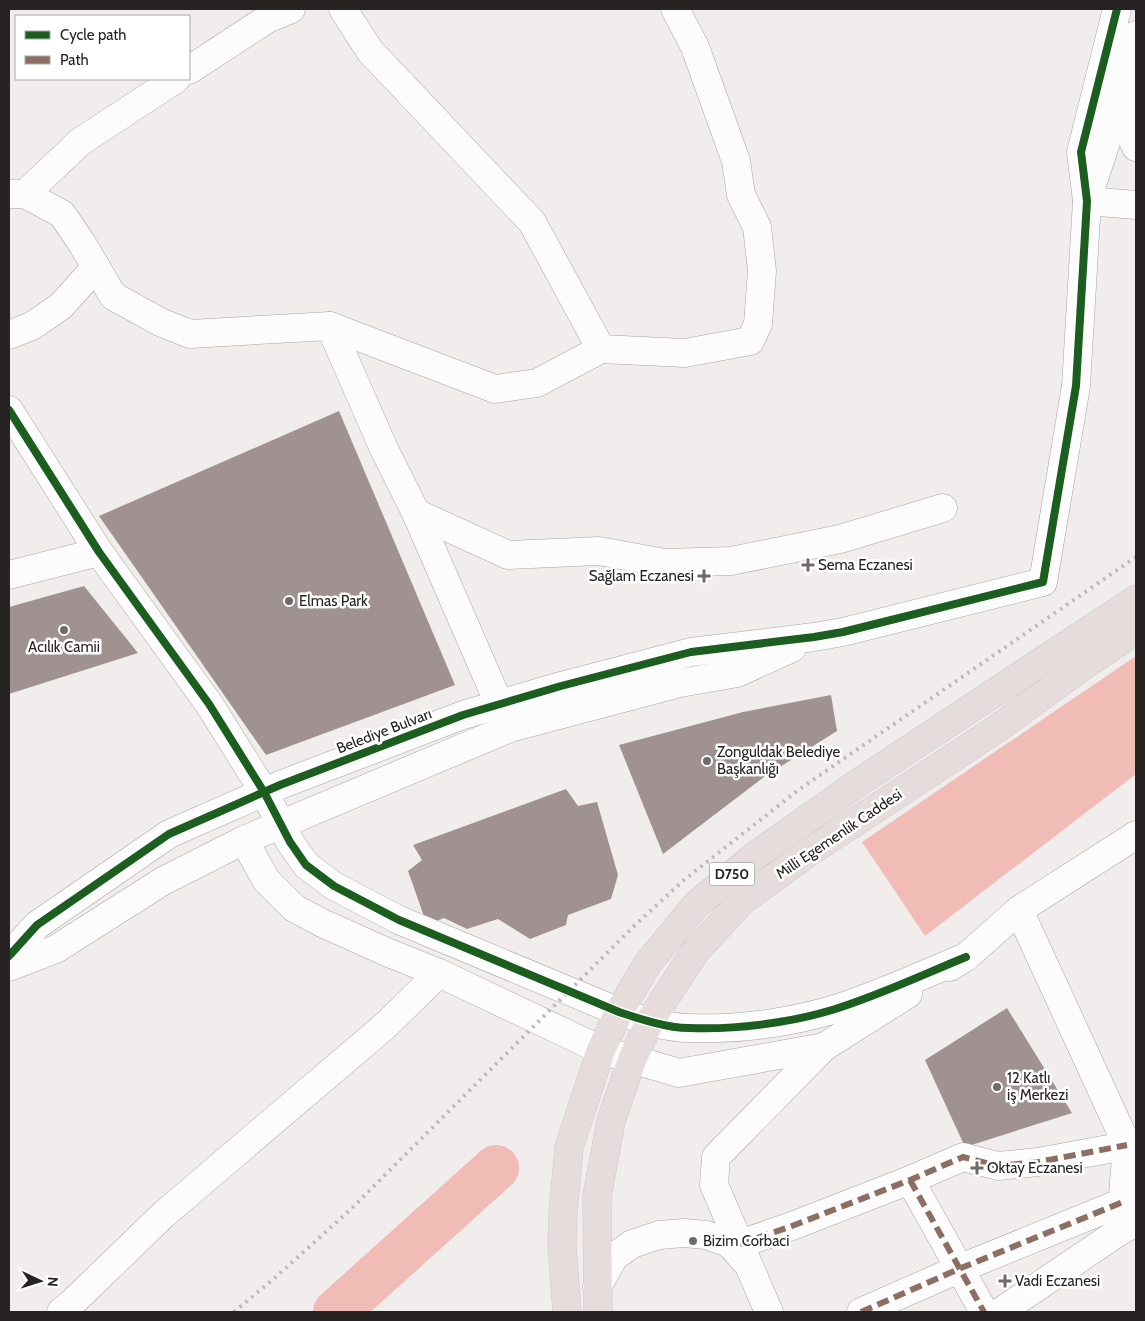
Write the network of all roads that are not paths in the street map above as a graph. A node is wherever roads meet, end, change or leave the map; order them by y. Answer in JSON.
{"nodes":[{"id":1,"x":291,"y":9,"type":"edge"},
{"id":2,"x":343,"y":9,"type":"edge"},
{"id":3,"x":675,"y":9,"type":"edge"},
{"id":4,"x":1117,"y":9,"type":"edge"},
{"id":5,"x":1136,"y":35,"type":"edge"},
{"id":6,"x":1129,"y":62,"type":"junction"},
{"id":7,"x":190,"y":69,"type":"edge"},
{"id":8,"x":174,"y":80,"type":"edge"},
{"id":9,"x":1136,"y":147,"type":"edge"},
{"id":10,"x":17,"y":194,"type":"edge"},
{"id":11,"x":1086,"y":201,"type":"junction"},
{"id":12,"x":1136,"y":205,"type":"edge"},
{"id":13,"x":96,"y":267,"type":"junction"},
{"id":14,"x":330,"y":326,"type":"junction"},
{"id":15,"x":9,"y":335,"type":"edge"},
{"id":16,"x":601,"y":349,"type":"junction"},
{"id":17,"x":9,"y":410,"type":"edge"},
{"id":18,"x":943,"y":508,"type":"dead end"},
{"id":19,"x":416,"y":513,"type":"junction"},
{"id":20,"x":99,"y":552,"type":"junction"},
{"id":21,"x":9,"y":575,"type":"edge"},
{"id":22,"x":1136,"y":599,"type":"edge"},
{"id":23,"x":1136,"y":631,"type":"edge"},
{"id":24,"x":814,"y":637,"type":"junction"},
{"id":25,"x":498,"y":704,"type":"junction"},
{"id":26,"x":510,"y":728,"type":"junction"},
{"id":27,"x":264,"y":792,"type":"junction"},
{"id":28,"x":282,"y":824,"type":"junction"},
{"id":29,"x":1136,"y":835,"type":"edge"},
{"id":30,"x":244,"y":840,"type":"junction"},
{"id":31,"x":1019,"y":910,"type":"junction"},
{"id":32,"x":9,"y":956,"type":"edge"},
{"id":33,"x":966,"y":957,"type":"junction"},
{"id":34,"x":9,"y":968,"type":"edge"},
{"id":35,"x":439,"y":973,"type":"junction"},
{"id":36,"x":619,"y":1012,"type":"junction"},
{"id":37,"x":650,"y":1021,"type":"junction"},
{"id":38,"x":824,"y":1047,"type":"junction"},
{"id":39,"x":600,"y":1050,"type":"junction"},
{"id":40,"x":632,"y":1060,"type":"junction"},
{"id":41,"x":1132,"y":1144,"type":"edge"},
{"id":42,"x":910,"y":1180,"type":"junction"},
{"id":43,"x":1126,"y":1218,"type":"edge"},
{"id":44,"x":745,"y":1256,"type":"junction"},
{"id":45,"x":961,"y":1268,"type":"junction"},
{"id":46,"x":598,"y":1300,"type":"edge"},
{"id":47,"x":61,"y":1312,"type":"edge"},
{"id":48,"x":567,"y":1312,"type":"edge"},
{"id":49,"x":769,"y":1312,"type":"edge"},
{"id":50,"x":861,"y":1312,"type":"edge"},
{"id":51,"x":984,"y":1312,"type":"edge"},
{"id":52,"x":1000,"y":1312,"type":"edge"}],
"edges":[{"from":1,"to":7,"type":"street"},
{"from":2,"to":16,"type":"street"},
{"from":3,"to":16,"type":"street"},
{"from":4,"to":11,"type":"street"},
{"from":5,"to":6,"type":"street"},
{"from":6,"to":9,"type":"street"},
{"from":6,"to":11,"type":"street"},
{"from":8,"to":10,"type":"street"},
{"from":10,"to":13,"type":"street"},
{"from":11,"to":12,"type":"street"},
{"from":11,"to":24,"type":"street"},
{"from":13,"to":14,"type":"street"},
{"from":13,"to":15,"type":"street"},
{"from":14,"to":16,"type":"street"},
{"from":14,"to":19,"type":"street"},
{"from":17,"to":20,"type":"street"},
{"from":18,"to":19,"type":"street"},
{"from":19,"to":25,"type":"street"},
{"from":20,"to":21,"type":"street"},
{"from":20,"to":27,"type":"street"},
{"from":22,"to":36,"type":"highway","number":"D750"},
{"from":23,"to":37,"type":"highway","name":"Milli Egemenlik Caddesi","number":"D750"},
{"from":24,"to":25,"type":"street","name":"Belediye Bulvarı"},
{"from":24,"to":26,"type":"street"},
{"from":25,"to":26,"type":"street"},
{"from":25,"to":27,"type":"street","name":"Belediye Bulvarı"},
{"from":26,"to":28,"type":"street"},
{"from":27,"to":28,"type":"street"},
{"from":27,"to":32,"type":"street","name":"Belediye Bulvarı"},
{"from":28,"to":30,"type":"street"},
{"from":28,"to":36,"type":"street"},
{"from":29,"to":31,"type":"street"},
{"from":30,"to":34,"type":"street"},
{"from":30,"to":35,"type":"street"},
{"from":31,"to":33,"type":"street"},
{"from":31,"to":41,"type":"street"},
{"from":33,"to":37,"type":"street"},
{"from":33,"to":38,"type":"street"},
{"from":35,"to":39,"type":"street"},
{"from":35,"to":47,"type":"street"},
{"from":36,"to":37,"type":"street"},
{"from":36,"to":39,"type":"highway","number":"D750"},
{"from":37,"to":40,"type":"highway","name":"Milli Egemenlik Caddesi","number":"D750"},
{"from":38,"to":40,"type":"street"},
{"from":38,"to":44,"type":"street"},
{"from":39,"to":40,"type":"street"},
{"from":39,"to":48,"type":"highway","number":"D750"},
{"from":40,"to":46,"type":"highway","name":"Milli Egemenlik Caddesi","number":"D750"},
{"from":41,"to":42,"type":"street"},
{"from":41,"to":43,"type":"street"},
{"from":42,"to":44,"type":"street"},
{"from":42,"to":45,"type":"street"},
{"from":43,"to":45,"type":"street"},
{"from":43,"to":52,"type":"street"},
{"from":44,"to":46,"type":"street"},
{"from":44,"to":49,"type":"street"},
{"from":45,"to":50,"type":"street"},
{"from":45,"to":51,"type":"street"}]}
